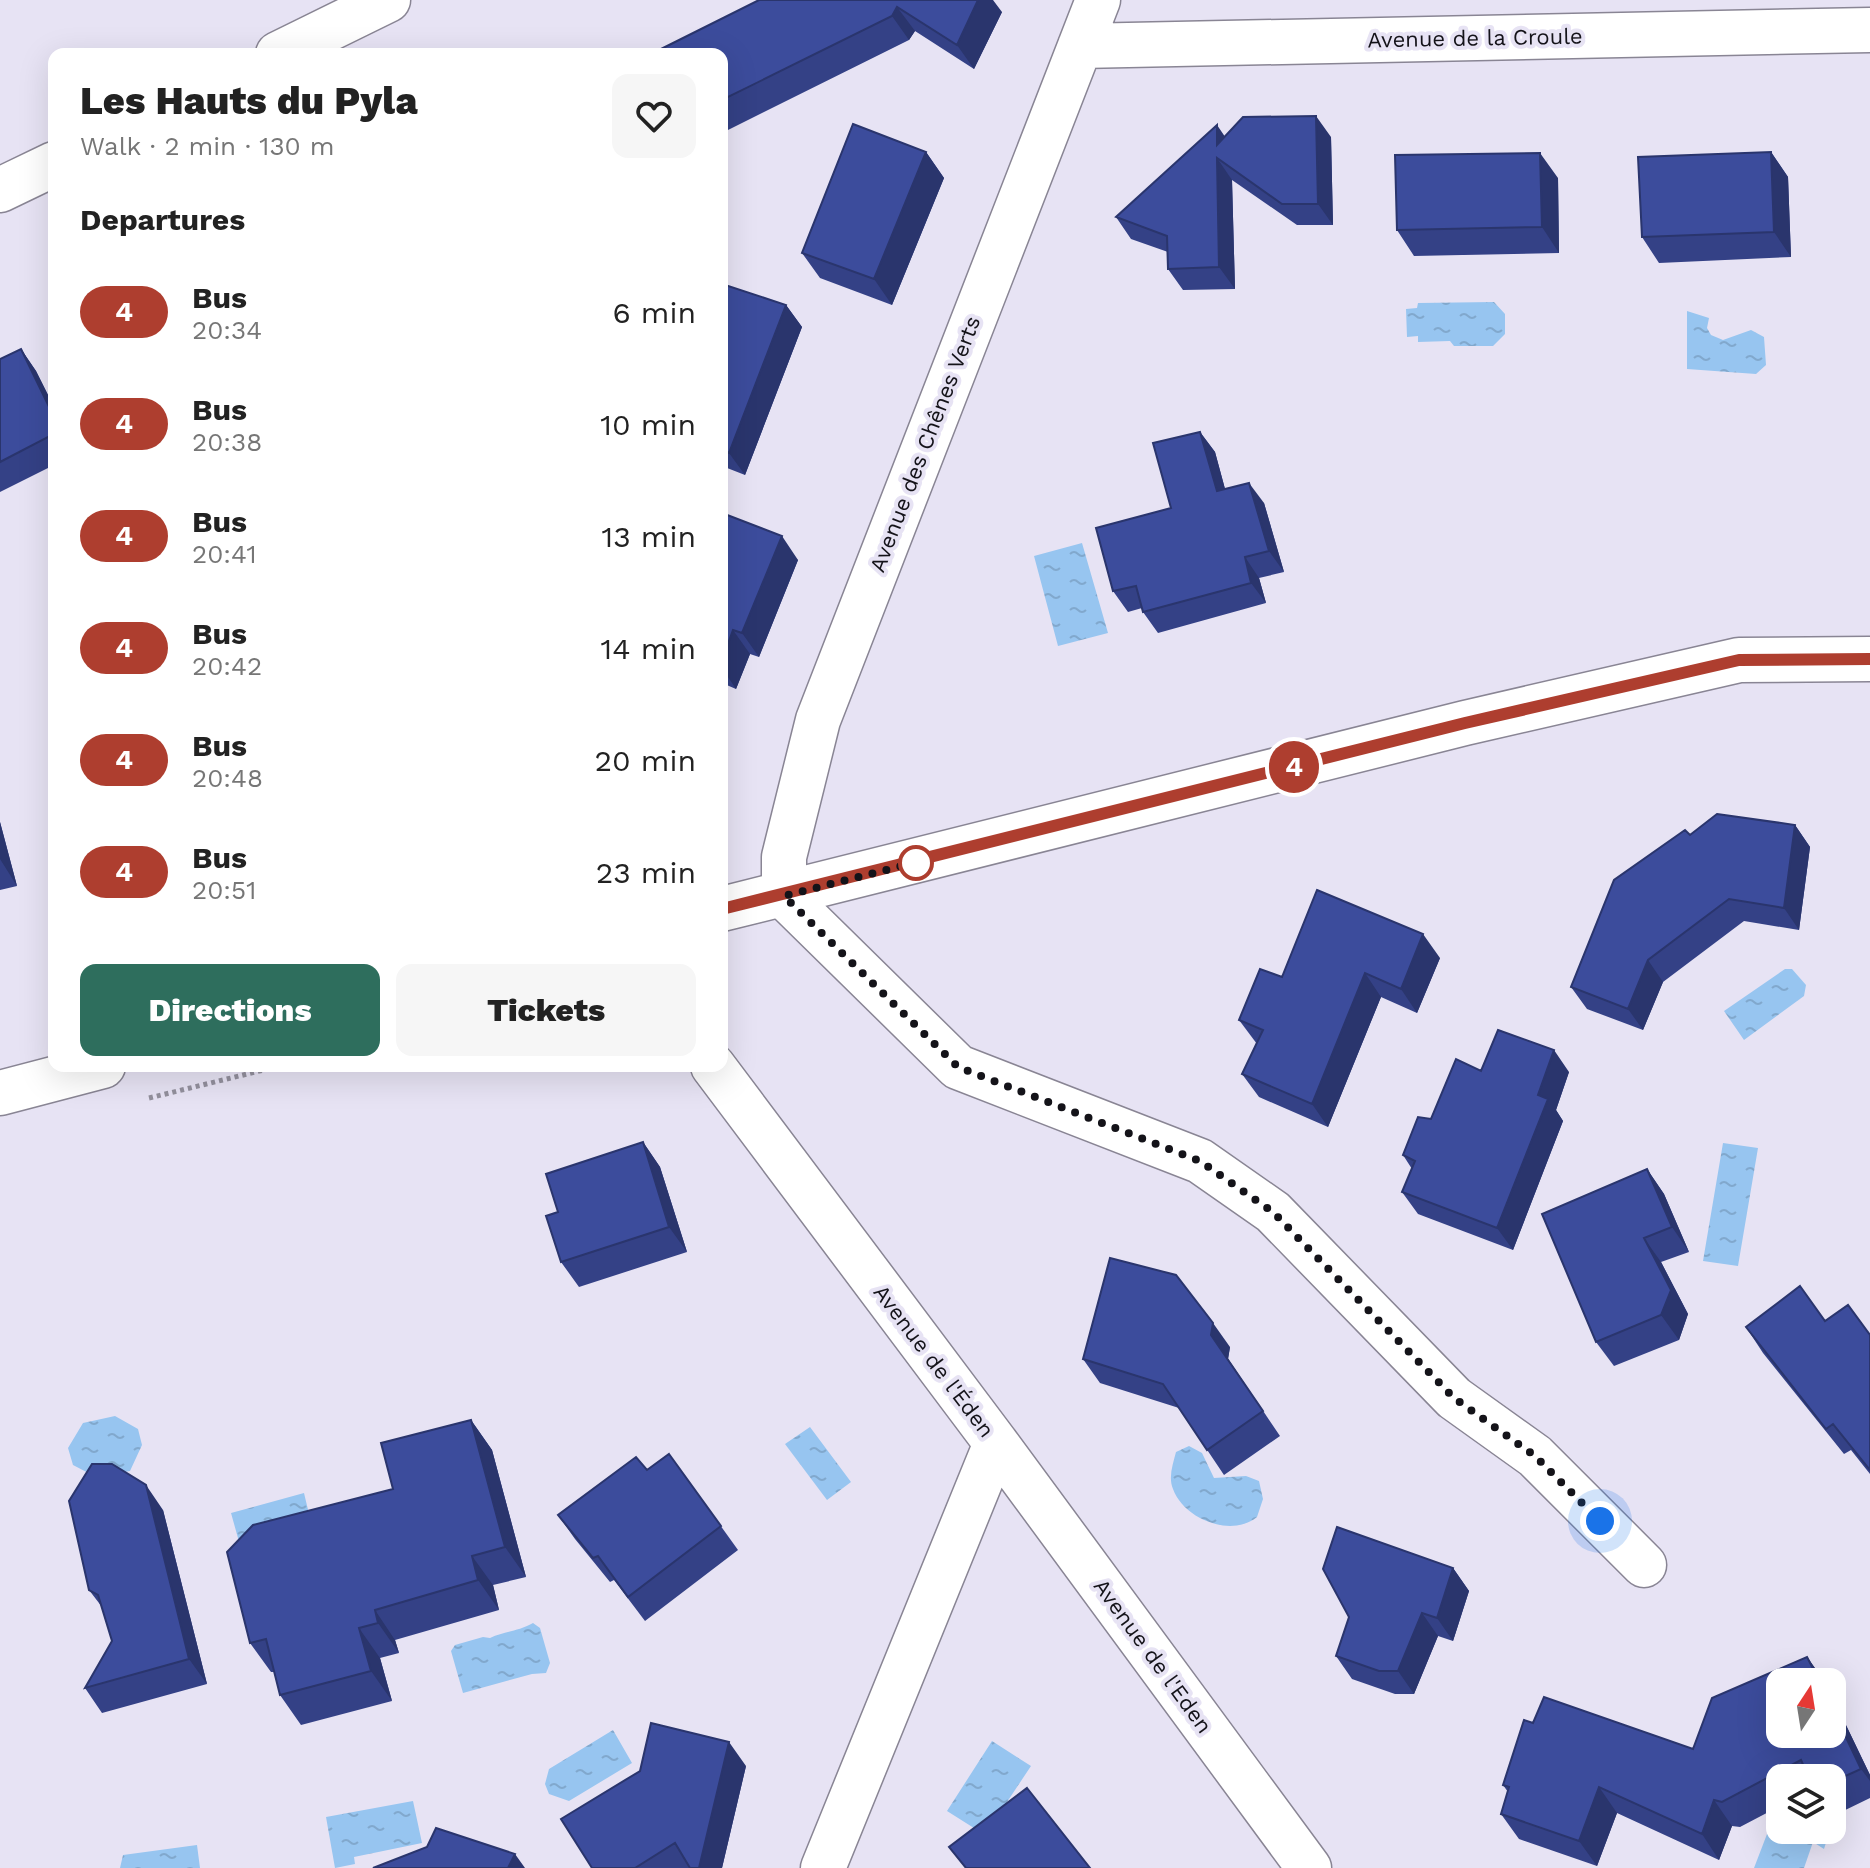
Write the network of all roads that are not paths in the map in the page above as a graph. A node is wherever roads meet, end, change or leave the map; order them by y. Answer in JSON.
{"nodes":[{"id":1,"x":388,"y":0,"type":"edge"},
{"id":2,"x":1098,"y":0,"type":"edge"},
{"id":3,"x":1870,"y":30,"type":"edge"},
{"id":4,"x":1080,"y":46,"type":"junction"},
{"id":5,"x":290,"y":48,"type":"edge"},
{"id":6,"x":48,"y":167,"type":"edge"},
{"id":7,"x":0,"y":190,"type":"edge"},
{"id":8,"x":1870,"y":659,"type":"edge"},
{"id":9,"x":784,"y":896,"type":"junction"},
{"id":10,"x":728,"y":908,"type":"edge"},
{"id":11,"x":80,"y":1072,"type":"edge"},
{"id":12,"x":718,"y":1072,"type":"edge"},
{"id":13,"x":0,"y":1093,"type":"edge"},
{"id":14,"x":996,"y":1443,"type":"junction"},
{"id":15,"x":1644,"y":1565,"type":"dead end"},
{"id":16,"x":823,"y":1868,"type":"edge"},
{"id":17,"x":1309,"y":1868,"type":"edge"}],
"edges":[{"from":1,"to":5,"type":"street"},
{"from":2,"to":4,"type":"street","name":"Avenue des Chênes Verts"},
{"from":3,"to":4,"type":"street","name":"Avenue de la Croule"},
{"from":4,"to":9,"type":"street","name":"Avenue des Chênes Verts"},
{"from":6,"to":7,"type":"street"},
{"from":8,"to":9,"type":"street"},
{"from":9,"to":10,"type":"street"},
{"from":9,"to":15,"type":"street"},
{"from":11,"to":13,"type":"street"},
{"from":12,"to":14,"type":"street","name":"Avenue de l'Éden"},
{"from":14,"to":16,"type":"street","name":"Avenue de l'Éden"},
{"from":14,"to":17,"type":"street","name":"Avenue de l'Eden"}]}
